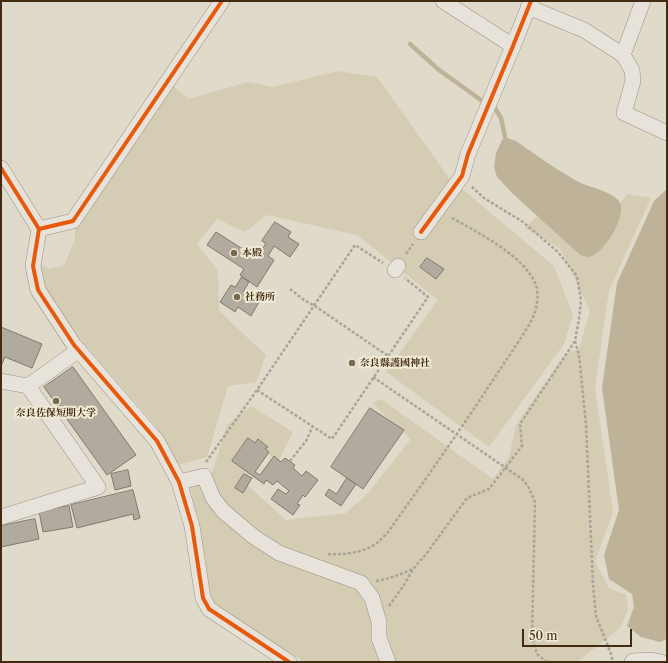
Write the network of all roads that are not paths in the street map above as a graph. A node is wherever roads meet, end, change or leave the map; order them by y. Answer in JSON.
{"nodes":[{"id":1,"x":222,"y":1,"type":"edge"},
{"id":2,"x":443,"y":1,"type":"edge"},
{"id":3,"x":643,"y":1,"type":"edge"},
{"id":4,"x":529,"y":4,"type":"edge"},
{"id":5,"x":513,"y":46,"type":"junction"},
{"id":6,"x":623,"y":55,"type":"junction"},
{"id":7,"x":667,"y":133,"type":"edge"},
{"id":8,"x":1,"y":168,"type":"edge"},
{"id":9,"x":39,"y":229,"type":"junction"},
{"id":10,"x":421,"y":232,"type":"road end"},
{"id":11,"x":78,"y":350,"type":"junction"},
{"id":12,"x":1,"y":381,"type":"edge"},
{"id":13,"x":28,"y":386,"type":"junction"},
{"id":14,"x":179,"y":482,"type":"junction"},
{"id":15,"x":1,"y":516,"type":"edge"},
{"id":16,"x":289,"y":662,"type":"edge"},
{"id":17,"x":388,"y":662,"type":"edge"},
{"id":18,"x":630,"y":662,"type":"edge"},
{"id":19,"x":661,"y":662,"type":"edge"}],
"edges":[{"from":1,"to":9,"type":"street"},
{"from":2,"to":5,"type":"street"},
{"from":3,"to":6,"type":"street"},
{"from":4,"to":5,"type":"street"},
{"from":4,"to":6,"type":"street"},
{"from":5,"to":10,"type":"street"},
{"from":6,"to":7,"type":"street"},
{"from":8,"to":9,"type":"street"},
{"from":9,"to":11,"type":"street"},
{"from":11,"to":13,"type":"street"},
{"from":11,"to":14,"type":"street"},
{"from":12,"to":13,"type":"street"},
{"from":13,"to":15,"type":"street"},
{"from":14,"to":16,"type":"street"},
{"from":14,"to":17,"type":"street"},
{"from":18,"to":19,"type":"street"}]}
